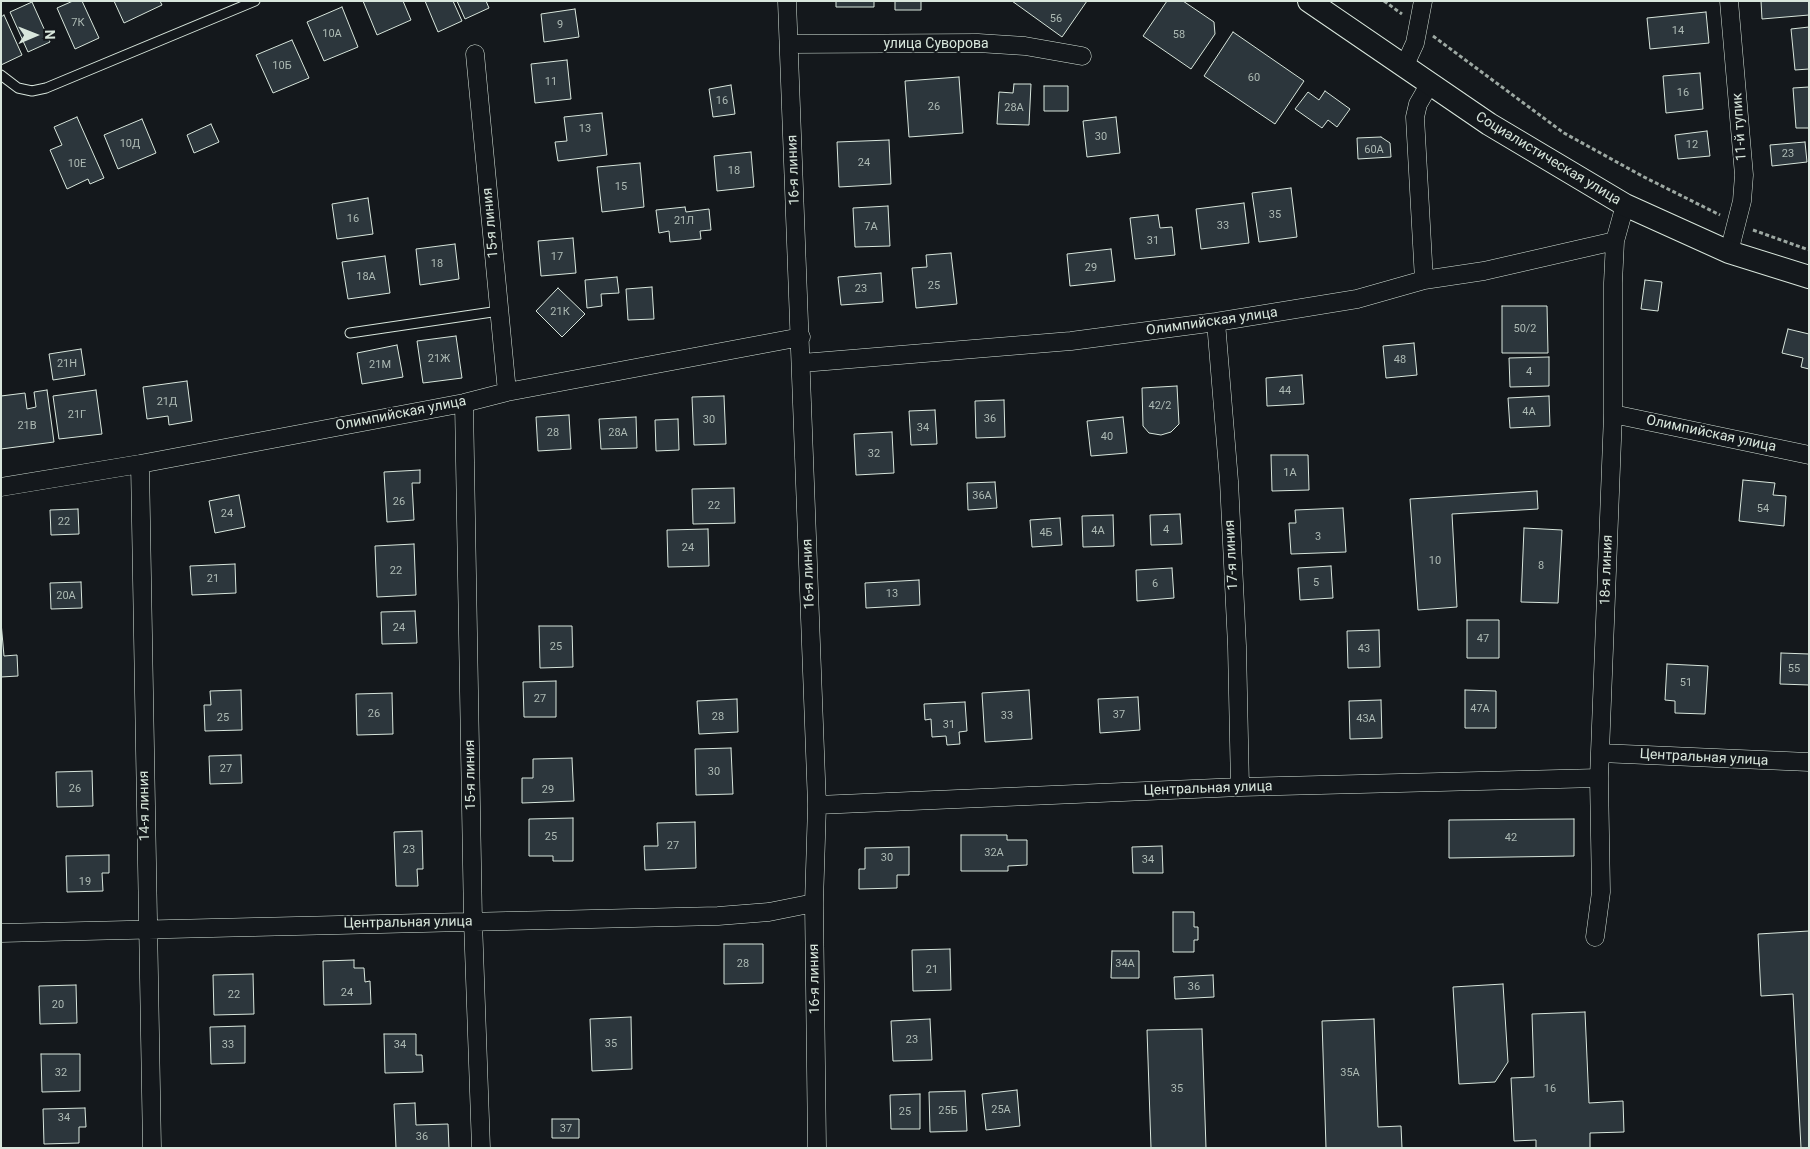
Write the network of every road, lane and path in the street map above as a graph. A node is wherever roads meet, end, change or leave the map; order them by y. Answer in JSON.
{"nodes":[{"id":1,"x":255,"y":1,"type":"edge"},
{"id":2,"x":787,"y":1,"type":"edge"},
{"id":3,"x":1309,"y":1,"type":"edge"},
{"id":4,"x":1422,"y":1,"type":"edge"},
{"id":5,"x":1729,"y":1,"type":"edge"},
{"id":6,"x":1420,"y":26,"type":"junction"},
{"id":7,"x":789,"y":44,"type":"junction"},
{"id":8,"x":476,"y":54,"type":"dead end"},
{"id":9,"x":1082,"y":56,"type":"dead end"},
{"id":10,"x":1404,"y":67,"type":"junction"},
{"id":11,"x":1,"y":75,"type":"edge"},
{"id":12,"x":1429,"y":85,"type":"junction"},
{"id":13,"x":1625,"y":205,"type":"junction"},
{"id":14,"x":1736,"y":224,"type":"junction"},
{"id":15,"x":1615,"y":241,"type":"junction"},
{"id":16,"x":1809,"y":250,"type":"edge"},
{"id":17,"x":1729,"y":252,"type":"junction"},
{"id":18,"x":1809,"y":277,"type":"edge"},
{"id":19,"x":1424,"y":280,"type":"junction"},
{"id":20,"x":499,"y":311,"type":"junction"},
{"id":21,"x":1216,"y":322,"type":"junction"},
{"id":22,"x":350,"y":333,"type":"dead end"},
{"id":23,"x":801,"y":337,"type":"junction"},
{"id":24,"x":802,"y":363,"type":"junction"},
{"id":25,"x":507,"y":392,"type":"junction"},
{"id":26,"x":464,"y":403,"type":"junction"},
{"id":27,"x":1613,"y":414,"type":"junction"},
{"id":28,"x":1809,"y":455,"type":"edge"},
{"id":29,"x":140,"y":464,"type":"junction"},
{"id":30,"x":1,"y":487,"type":"edge"},
{"id":31,"x":1600,"y":753,"type":"junction"},
{"id":32,"x":1809,"y":762,"type":"edge"},
{"id":33,"x":1599,"y":778,"type":"junction"},
{"id":34,"x":1240,"y":787,"type":"junction"},
{"id":35,"x":817,"y":804,"type":"junction"},
{"id":36,"x":814,"y":903,"type":"junction"},
{"id":37,"x":474,"y":921,"type":"junction"},
{"id":38,"x":147,"y":928,"type":"junction"},
{"id":39,"x":1,"y":933,"type":"edge"},
{"id":40,"x":1595,"y":936,"type":"dead end"},
{"id":41,"x":152,"y":1148,"type":"edge"},
{"id":42,"x":482,"y":1148,"type":"edge"},
{"id":43,"x":817,"y":1148,"type":"edge"}],
"edges":[{"from":1,"to":11,"type":"lane"},
{"from":2,"to":7,"type":"street","name":"16-я линия"},
{"from":3,"to":10,"type":"street","name":"Социалистическая улица"},
{"from":4,"to":6,"type":"street"},
{"from":5,"to":14,"type":"street","name":"11-й тупик"},
{"from":6,"to":10,"type":"street"},
{"from":6,"to":14,"type":"path"},
{"from":7,"to":9,"type":"street","name":"улица Суворова"},
{"from":7,"to":23,"type":"street","name":"16-я линия"},
{"from":8,"to":20,"type":"street","name":"15-я линия"},
{"from":10,"to":12,"type":"street","name":"Социалистическая улица"},
{"from":12,"to":13,"type":"street","name":"Социалистическая улица"},
{"from":12,"to":19,"type":"street"},
{"from":13,"to":15,"type":"street","name":"18-я линия"},
{"from":13,"to":17,"type":"street","name":"Социалистическая улица"},
{"from":14,"to":16,"type":"path"},
{"from":14,"to":17,"type":"street","name":"11-й тупик"},
{"from":15,"to":19,"type":"street","name":"Олимпийская улица"},
{"from":15,"to":27,"type":"street","name":"18-я линия"},
{"from":17,"to":18,"type":"street","name":"Социалистическая улица"},
{"from":19,"to":21,"type":"street","name":"Олимпийская улица"},
{"from":20,"to":22,"type":"lane"},
{"from":20,"to":25,"type":"street","name":"15-я линия"},
{"from":21,"to":24,"type":"street","name":"Олимпийская улица"},
{"from":21,"to":34,"type":"street","name":"17-я линия"},
{"from":23,"to":24,"type":"street","name":"16-я линия"},
{"from":23,"to":25,"type":"street","name":"Олимпийская улица"},
{"from":24,"to":35,"type":"street","name":"16-я линия"},
{"from":25,"to":26,"type":"street","name":"Олимпийская улица"},
{"from":26,"to":29,"type":"street","name":"Олимпийская улица"},
{"from":26,"to":37,"type":"street","name":"15-я линия"},
{"from":27,"to":28,"type":"street","name":"Олимпийская улица"},
{"from":27,"to":31,"type":"street","name":"18-я линия"},
{"from":29,"to":30,"type":"street","name":"Олимпийская улица"},
{"from":29,"to":38,"type":"street","name":"14-я линия"},
{"from":31,"to":32,"type":"street","name":"Центральная улица"},
{"from":31,"to":33,"type":"street","name":"18-я линия"},
{"from":33,"to":34,"type":"street","name":"Центральная улица"},
{"from":33,"to":40,"type":"street","name":"18-я линия"},
{"from":34,"to":35,"type":"street","name":"Центральная улица"},
{"from":35,"to":36,"type":"street","name":"16-я линия"},
{"from":36,"to":37,"type":"street","name":"Центральная улица"},
{"from":36,"to":43,"type":"street","name":"16-я линия"},
{"from":37,"to":38,"type":"street","name":"Центральная улица"},
{"from":37,"to":42,"type":"street","name":"15-я линия"},
{"from":38,"to":39,"type":"street","name":"Центральная улица"},
{"from":38,"to":41,"type":"street","name":"14-я линия"}]}
